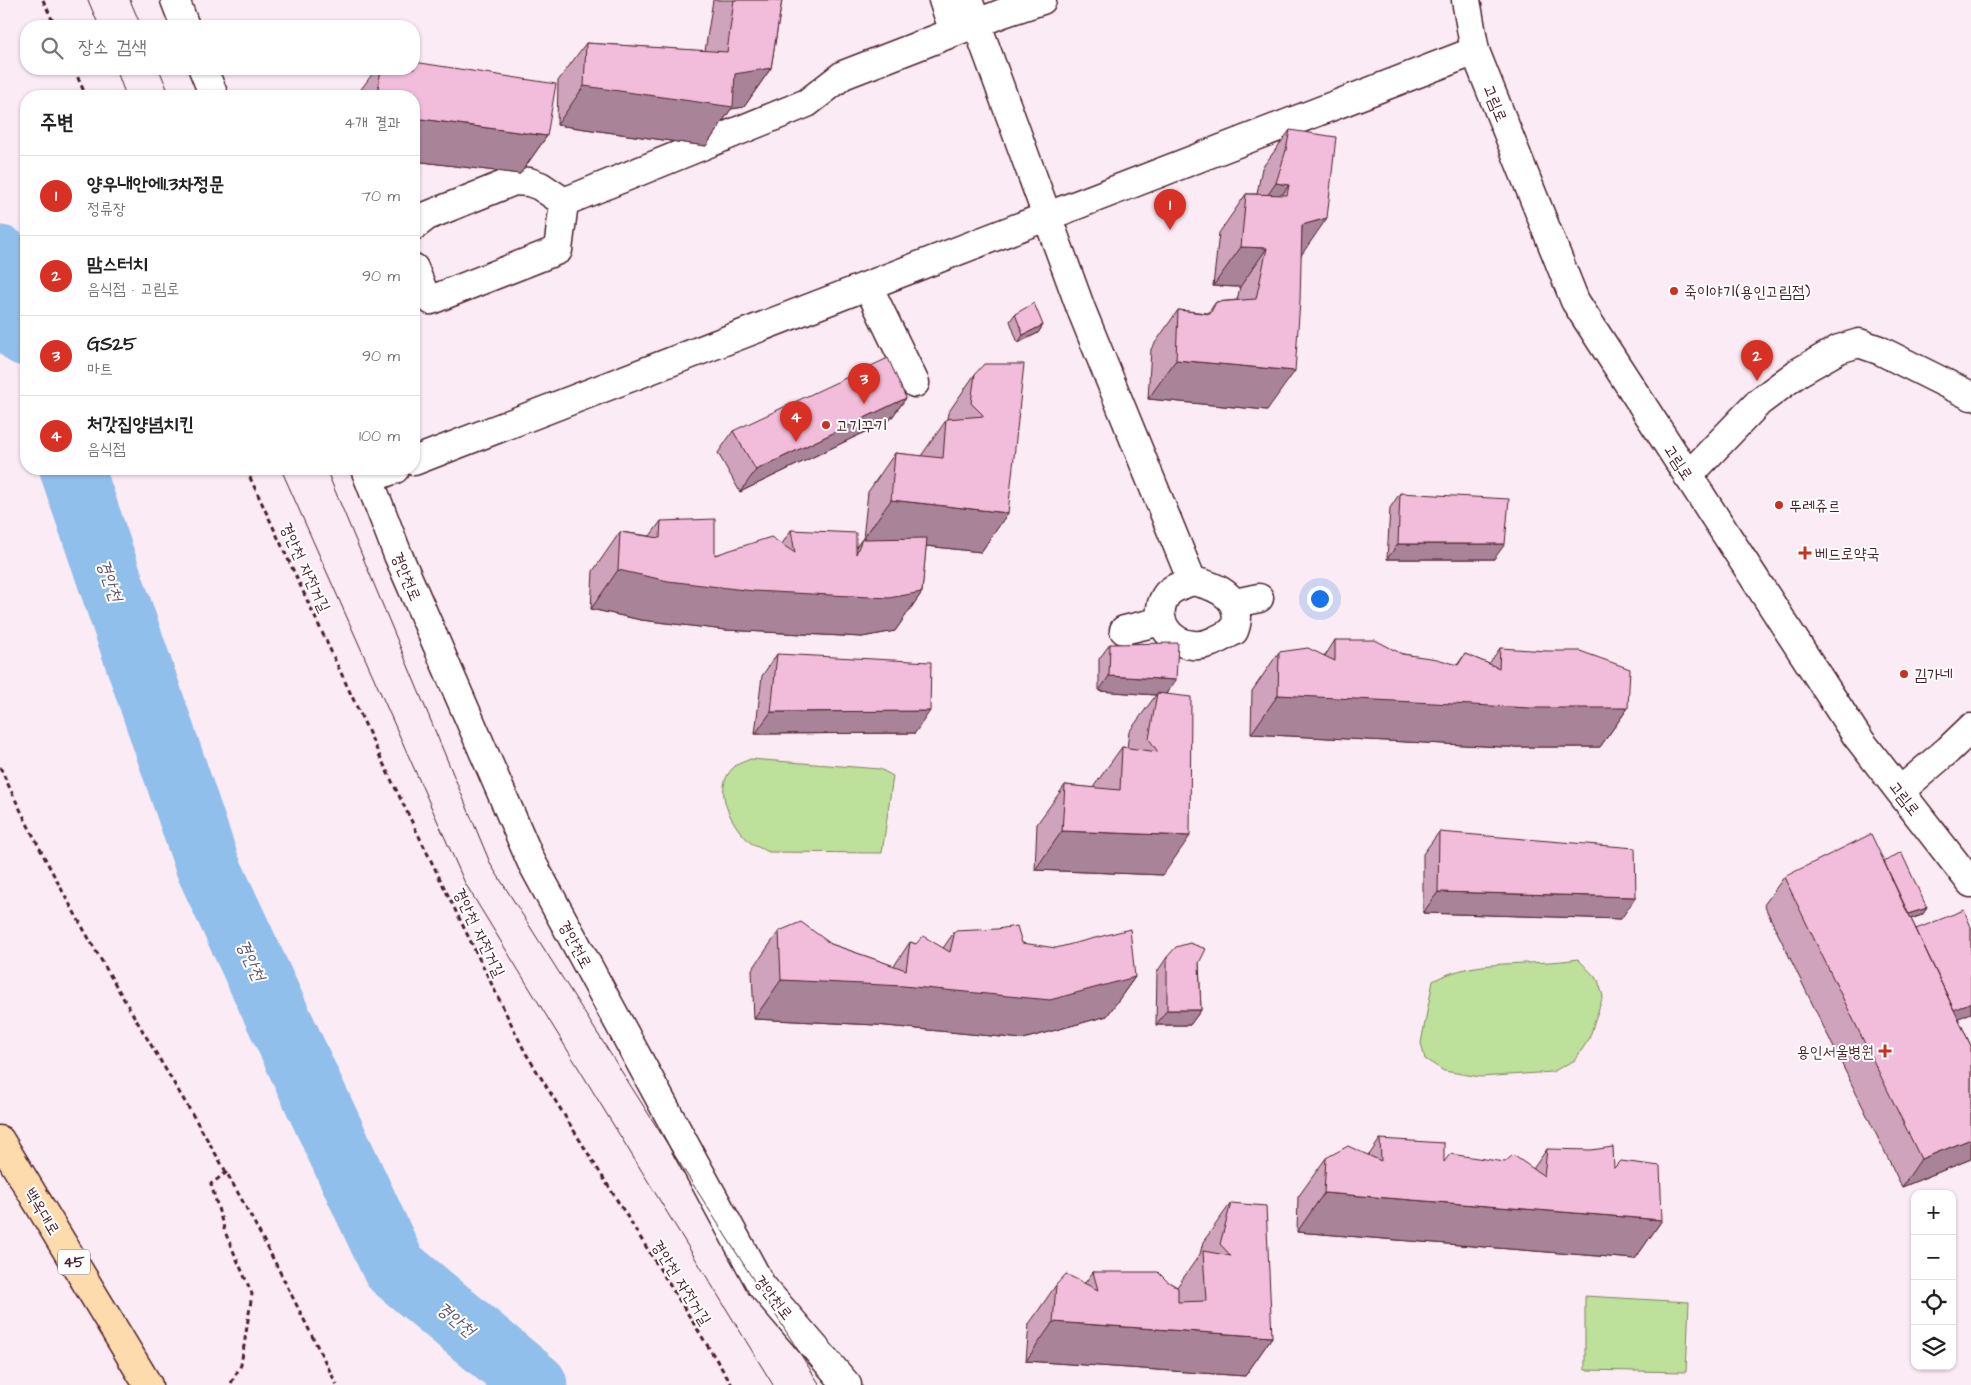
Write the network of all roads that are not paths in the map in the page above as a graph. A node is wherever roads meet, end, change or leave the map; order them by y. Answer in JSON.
{"nodes":[{"id":1,"x":175,"y":0,"type":"edge"},
{"id":2,"x":943,"y":0,"type":"edge"},
{"id":3,"x":1042,"y":0,"type":"edge"},
{"id":4,"x":1466,"y":0,"type":"edge"},
{"id":5,"x":1000,"y":7,"type":"edge"},
{"id":6,"x":966,"y":19,"type":"edge"},
{"id":7,"x":183,"y":20,"type":"edge"},
{"id":8,"x":1475,"y":51,"type":"junction"},
{"id":9,"x":205,"y":75,"type":"edge"},
{"id":10,"x":212,"y":90,"type":"edge"},
{"id":11,"x":564,"y":202,"type":"junction"},
{"id":12,"x":1048,"y":216,"type":"junction"},
{"id":13,"x":420,"y":221,"type":"edge"},
{"id":14,"x":420,"y":283,"type":"edge"},
{"id":15,"x":868,"y":286,"type":"junction"},
{"id":16,"x":916,"y":383,"type":"dead end"},
{"id":17,"x":1971,"y":396,"type":"edge"},
{"id":18,"x":420,"y":459,"type":"edge"},
{"id":19,"x":367,"y":475,"type":"edge"},
{"id":20,"x":1688,"y":476,"type":"junction"},
{"id":21,"x":1192,"y":582,"type":"junction"},
{"id":22,"x":1162,"y":621,"type":"junction"},
{"id":23,"x":1124,"y":630,"type":"dead end"},
{"id":24,"x":1971,"y":728,"type":"edge"},
{"id":25,"x":1960,"y":755,"type":"edge"},
{"id":26,"x":1900,"y":791,"type":"junction"},
{"id":27,"x":1971,"y":883,"type":"edge"},
{"id":28,"x":0,"y":1140,"type":"edge"},
{"id":29,"x":148,"y":1385,"type":"edge"},
{"id":30,"x":847,"y":1385,"type":"edge"}],
"edges":[{"from":1,"to":7,"type":"street"},
{"from":2,"to":6,"type":"street"},
{"from":3,"to":5,"type":"street"},
{"from":4,"to":8,"type":"street","name":"고림로"},
{"from":5,"to":6,"type":"street"},
{"from":6,"to":11,"type":"street"},
{"from":6,"to":12,"type":"street"},
{"from":8,"to":12,"type":"street"},
{"from":8,"to":20,"type":"street","name":"고림로"},
{"from":9,"to":10,"type":"street"},
{"from":11,"to":13,"type":"street"},
{"from":11,"to":14,"type":"street"},
{"from":12,"to":15,"type":"street"},
{"from":12,"to":21,"type":"street"},
{"from":15,"to":16,"type":"street"},
{"from":15,"to":18,"type":"street"},
{"from":17,"to":20,"type":"street"},
{"from":19,"to":30,"type":"street","name":"경안천로"},
{"from":20,"to":26,"type":"street","name":"고림로"},
{"from":21,"to":22,"type":"street"},
{"from":21,"to":22,"type":"street"},
{"from":22,"to":23,"type":"street"},
{"from":24,"to":25,"type":"street"},
{"from":25,"to":26,"type":"street"},
{"from":26,"to":27,"type":"street","name":"고림로"},
{"from":28,"to":29,"type":"main road","name":"백옥대로","number":"45"}]}
